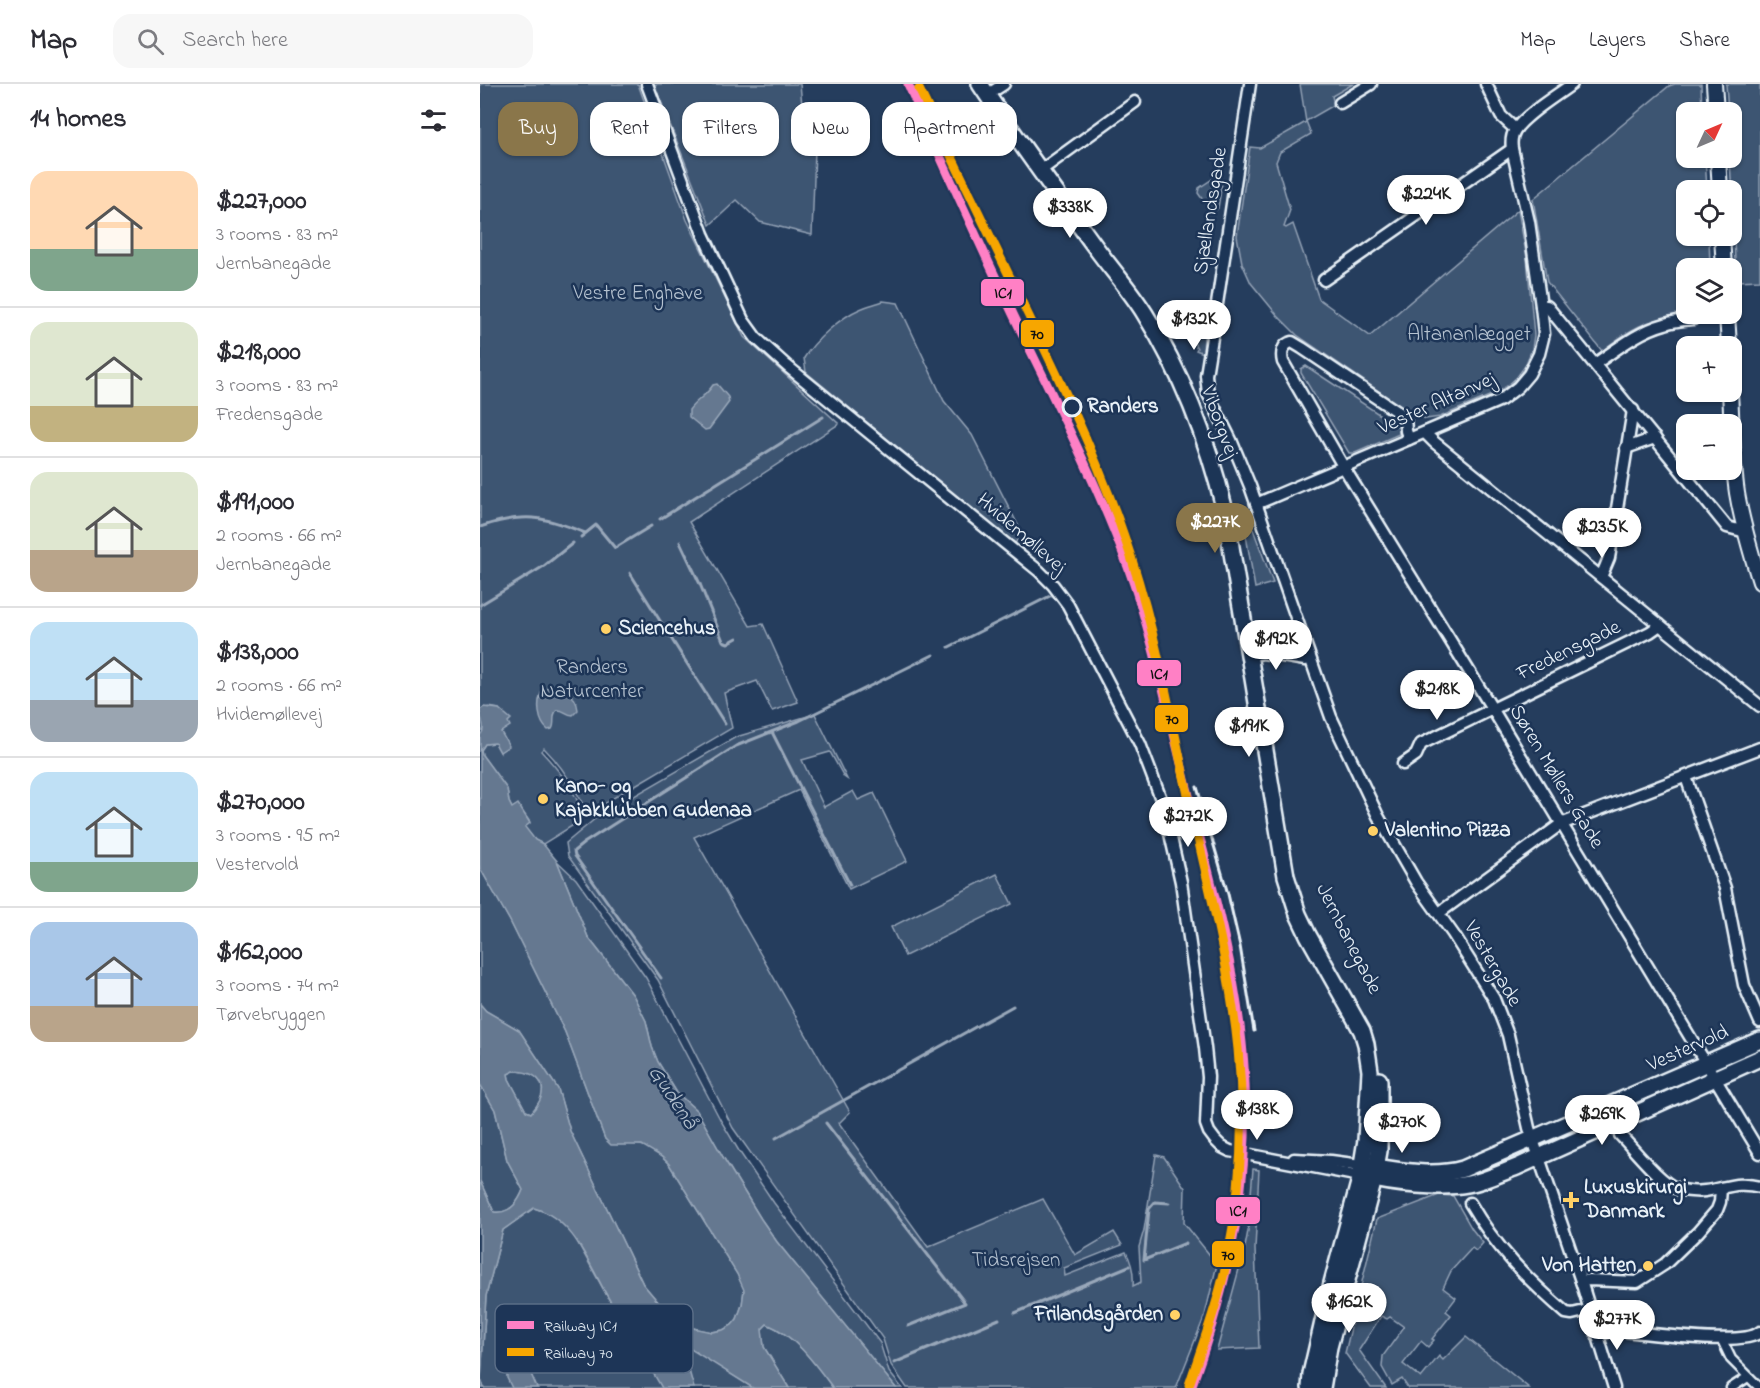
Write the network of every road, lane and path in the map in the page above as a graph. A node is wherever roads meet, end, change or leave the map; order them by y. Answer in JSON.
{"nodes":[{"id":1,"x":646,"y":84,"type":"edge"},
{"id":2,"x":1250,"y":84,"type":"edge"},
{"id":3,"x":1371,"y":84,"type":"edge"},
{"id":4,"x":1486,"y":84,"type":"edge"},
{"id":5,"x":1572,"y":84,"type":"edge"},
{"id":6,"x":1714,"y":84,"type":"edge"},
{"id":7,"x":991,"y":88,"type":"edge"},
{"id":8,"x":1135,"y":102,"type":"dead end"},
{"id":9,"x":1715,"y":102,"type":"edge"},
{"id":10,"x":1340,"y":103,"type":"dead end"},
{"id":11,"x":1515,"y":129,"type":"junction"},
{"id":12,"x":1512,"y":148,"type":"junction"},
{"id":13,"x":1043,"y":168,"type":"junction"},
{"id":14,"x":1324,"y":280,"type":"dead end"},
{"id":15,"x":1541,"y":306,"type":"junction"},
{"id":16,"x":1676,"y":322,"type":"edge"},
{"id":17,"x":1210,"y":344,"type":"joint"},
{"id":18,"x":1595,"y":364,"type":"junction"},
{"id":19,"x":1730,"y":402,"type":"edge"},
{"id":20,"x":1633,"y":410,"type":"junction"},
{"id":21,"x":1425,"y":432,"type":"junction"},
{"id":22,"x":1655,"y":438,"type":"junction"},
{"id":23,"x":1409,"y":439,"type":"junction"},
{"id":24,"x":1626,"y":448,"type":"junction"},
{"id":25,"x":1343,"y":466,"type":"junction"},
{"id":26,"x":1256,"y":504,"type":"junction"},
{"id":27,"x":1228,"y":508,"type":"joint"},
{"id":28,"x":1746,"y":532,"type":"junction"},
{"id":29,"x":1601,"y":577,"type":"junction"},
{"id":30,"x":1760,"y":581,"type":"edge"},
{"id":31,"x":1660,"y":625,"type":"junction"},
{"id":32,"x":1253,"y":655,"type":"junction"},
{"id":33,"x":1310,"y":658,"type":"junction"},
{"id":34,"x":1760,"y":706,"type":"edge"},
{"id":35,"x":1493,"y":710,"type":"junction"},
{"id":36,"x":1760,"y":748,"type":"edge"},
{"id":37,"x":1403,"y":764,"type":"dead end"},
{"id":38,"x":1686,"y":777,"type":"junction"},
{"id":39,"x":1561,"y":824,"type":"junction"},
{"id":40,"x":1439,"y":913,"type":"junction"},
{"id":41,"x":1760,"y":1022,"type":"edge"},
{"id":42,"x":1760,"y":1040,"type":"edge"},
{"id":43,"x":1760,"y":1058,"type":"edge"},
{"id":44,"x":1707,"y":1064,"type":"junction"},
{"id":45,"x":1715,"y":1078,"type":"junction"},
{"id":46,"x":1620,"y":1135,"type":"dead end"},
{"id":47,"x":1533,"y":1140,"type":"junction"},
{"id":48,"x":1760,"y":1153,"type":"edge"},
{"id":49,"x":1539,"y":1157,"type":"junction"},
{"id":50,"x":1368,"y":1172,"type":"junction"},
{"id":51,"x":1760,"y":1187,"type":"edge"},
{"id":52,"x":1721,"y":1188,"type":"junction"},
{"id":53,"x":1470,"y":1203,"type":"dead end"},
{"id":54,"x":1581,"y":1281,"type":"junction"},
{"id":55,"x":1589,"y":1310,"type":"junction"},
{"id":56,"x":1760,"y":1332,"type":"edge"},
{"id":57,"x":1597,"y":1335,"type":"junction"},
{"id":58,"x":1722,"y":1340,"type":"junction"},
{"id":59,"x":1748,"y":1377,"type":"junction"},
{"id":60,"x":1612,"y":1387,"type":"edge"},
{"id":61,"x":1310,"y":1388,"type":"edge"},
{"id":62,"x":1322,"y":1388,"type":"edge"},
{"id":63,"x":1731,"y":1388,"type":"edge"},
{"id":64,"x":1760,"y":1388,"type":"edge"}],
"edges":[{"from":1,"to":50,"type":"street","name":"Hvidemøllevej"},
{"from":2,"to":17,"type":"street","name":"Sjællandsgade"},
{"from":3,"to":10,"type":"street"},
{"from":4,"to":11,"type":"street"},
{"from":5,"to":11,"type":"street"},
{"from":6,"to":9,"type":"street"},
{"from":7,"to":13,"type":"main road","name":"Viborgvej"},
{"from":8,"to":13,"type":"street"},
{"from":11,"to":12,"type":"street","name":"Vester Altanvej"},
{"from":12,"to":14,"type":"street"},
{"from":12,"to":15,"type":"street","name":"Vester Altanvej"},
{"from":13,"to":27,"type":"main road","name":"Viborgvej"},
{"from":15,"to":18,"type":"street"},
{"from":15,"to":21,"type":"street","name":"Vester Altanvej"},
{"from":16,"to":18,"type":"street"},
{"from":17,"to":26,"type":"street","name":"Vestergade"},
{"from":18,"to":20,"type":"street"},
{"from":19,"to":28,"type":"street"},
{"from":20,"to":22,"type":"street"},
{"from":20,"to":24,"type":"street"},
{"from":21,"to":23,"type":"street","name":"Vester Altanvej"},
{"from":21,"to":29,"type":"street"},
{"from":22,"to":24,"type":"street"},
{"from":22,"to":28,"type":"street"},
{"from":23,"to":25,"type":"street","name":"Vester Altanvej"},
{"from":23,"to":25,"type":"street","name":"Søren Møllers Gade"},
{"from":24,"to":29,"type":"street"},
{"from":25,"to":26,"type":"street","name":"Vester Altanvej"},
{"from":25,"to":35,"type":"street","name":"Søren Møllers Gade"},
{"from":26,"to":33,"type":"street","name":"Vestergade"},
{"from":27,"to":32,"type":"main road","name":"Jernbanegade"},
{"from":28,"to":30,"type":"street"},
{"from":29,"to":31,"type":"street"},
{"from":31,"to":34,"type":"street"},
{"from":31,"to":35,"type":"street","name":"Fredensgade"},
{"from":32,"to":33,"type":"street"},
{"from":32,"to":50,"type":"main road","name":"Jernbanegade"},
{"from":33,"to":40,"type":"street","name":"Vestergade"},
{"from":35,"to":37,"type":"street","name":"Fredensgade"},
{"from":35,"to":39,"type":"street","name":"Søren Møllers Gade"},
{"from":36,"to":38,"type":"street"},
{"from":38,"to":39,"type":"street"},
{"from":38,"to":41,"type":"street"},
{"from":39,"to":40,"type":"street"},
{"from":39,"to":44,"type":"street","name":"Søren Møllers Gade"},
{"from":40,"to":47,"type":"street","name":"Vestergade"},
{"from":42,"to":44,"type":"main road","name":"Vestervold"},
{"from":43,"to":45,"type":"main road","name":"Vestervold"},
{"from":44,"to":45,"type":"street","name":"Søren Møllers Gade"},
{"from":44,"to":47,"type":"main road","name":"Vestervold"},
{"from":45,"to":48,"type":"street","name":"Søren Møllers Gade"},
{"from":45,"to":49,"type":"main road","name":"Vestervold"},
{"from":46,"to":52,"type":"street"},
{"from":47,"to":49,"type":"street","name":"Vestergade"},
{"from":47,"to":50,"type":"main road","name":"Vestervold"},
{"from":49,"to":50,"type":"main road","name":"Vestervold"},
{"from":49,"to":54,"type":"street","name":"Vestergade"},
{"from":50,"to":61,"type":"main road"},
{"from":50,"to":62,"type":"main road"},
{"from":51,"to":52,"type":"street"},
{"from":52,"to":54,"type":"street"},
{"from":53,"to":55,"type":"street"},
{"from":54,"to":55,"type":"street","name":"Vestergade"},
{"from":55,"to":57,"type":"street","name":"Vestergade"},
{"from":56,"to":58,"type":"street"},
{"from":57,"to":58,"type":"street"},
{"from":57,"to":60,"type":"street","name":"Vestergade"},
{"from":58,"to":59,"type":"street"},
{"from":59,"to":63,"type":"street"},
{"from":59,"to":64,"type":"street"}]}
